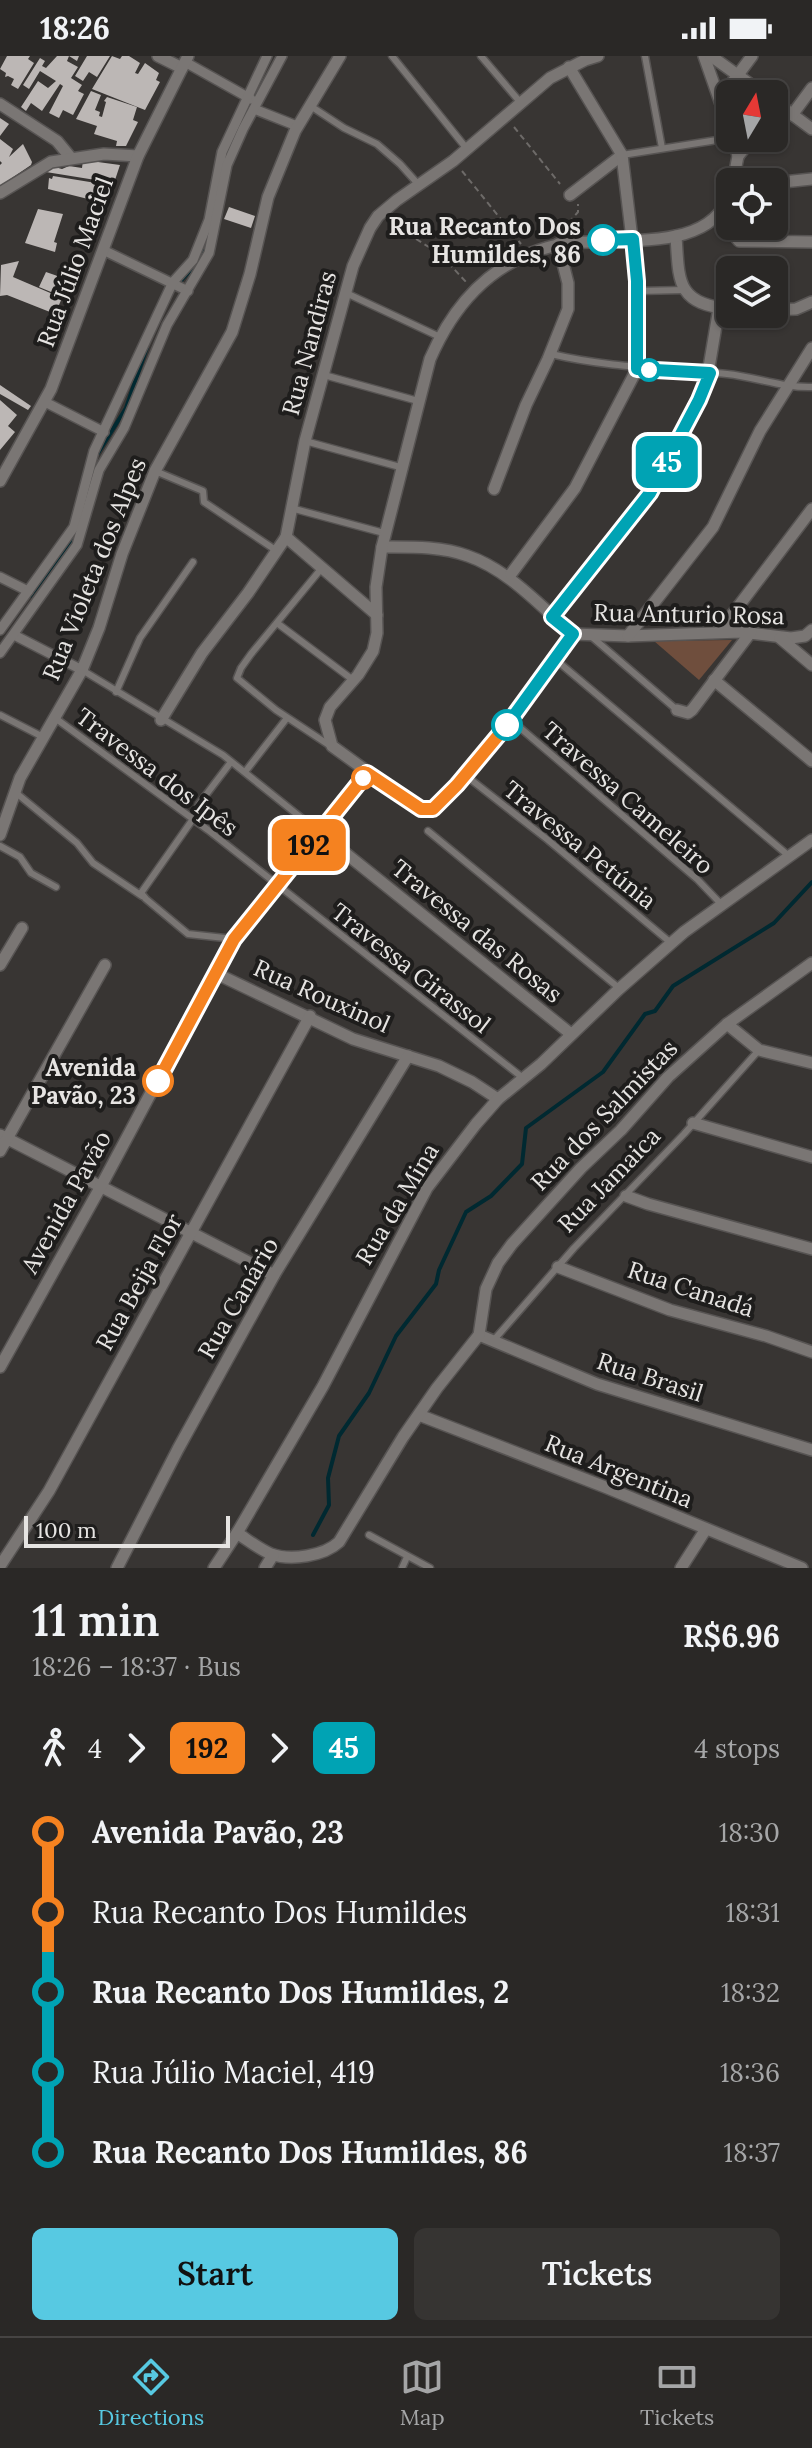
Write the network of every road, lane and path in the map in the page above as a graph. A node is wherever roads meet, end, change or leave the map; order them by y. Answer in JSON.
{"nodes":[{"id":1,"x":158,"y":56,"type":"edge"},
{"id":2,"x":267,"y":56,"type":"edge"},
{"id":3,"x":282,"y":56,"type":"edge"},
{"id":4,"x":340,"y":56,"type":"edge"},
{"id":5,"x":392,"y":56,"type":"edge"},
{"id":6,"x":481,"y":56,"type":"edge"},
{"id":7,"x":598,"y":56,"type":"edge"},
{"id":8,"x":645,"y":56,"type":"edge"},
{"id":9,"x":704,"y":56,"type":"edge"},
{"id":10,"x":711,"y":56,"type":"edge"},
{"id":11,"x":752,"y":56,"type":"edge"},
{"id":12,"x":185,"y":62,"type":"edge"},
{"id":13,"x":572,"y":62,"type":"edge"},
{"id":14,"x":738,"y":75,"type":"junction"},
{"id":15,"x":734,"y":80,"type":"edge"},
{"id":16,"x":745,"y":80,"type":"edge"},
{"id":17,"x":716,"y":88,"type":"edge"},
{"id":18,"x":812,"y":88,"type":"edge"},
{"id":19,"x":253,"y":101,"type":"junction"},
{"id":20,"x":520,"y":102,"type":"junction"},
{"id":21,"x":0,"y":104,"type":"edge"},
{"id":22,"x":309,"y":105,"type":"junction"},
{"id":23,"x":788,"y":113,"type":"edge"},
{"id":24,"x":792,"y":115,"type":"junction"},
{"id":25,"x":506,"y":116,"type":"junction"},
{"id":26,"x":297,"y":126,"type":"junction"},
{"id":27,"x":812,"y":129,"type":"edge"},
{"id":28,"x":716,"y":140,"type":"edge"},
{"id":29,"x":662,"y":148,"type":"junction"},
{"id":30,"x":467,"y":149,"type":"junction"},
{"id":31,"x":736,"y":152,"type":"edge"},
{"id":32,"x":741,"y":152,"type":"edge"},
{"id":33,"x":622,"y":155,"type":"junction"},
{"id":34,"x":138,"y":156,"type":"junction"},
{"id":35,"x":738,"y":156,"type":"junction"},
{"id":36,"x":71,"y":158,"type":"junction"},
{"id":37,"x":453,"y":161,"type":"junction"},
{"id":38,"x":736,"y":168,"type":"edge"},
{"id":39,"x":812,"y":179,"type":"edge"},
{"id":40,"x":788,"y":182,"type":"edge"},
{"id":41,"x":418,"y":184,"type":"junction"},
{"id":42,"x":0,"y":193,"type":"edge"},
{"id":43,"x":570,"y":195,"type":"junction"},
{"id":44,"x":385,"y":211,"type":"junction"},
{"id":45,"x":716,"y":217,"type":"edge"},
{"id":46,"x":676,"y":236,"type":"junction"},
{"id":47,"x":633,"y":239,"type":"junction"},
{"id":48,"x":738,"y":240,"type":"edge"},
{"id":49,"x":812,"y":242,"type":"edge"},
{"id":50,"x":558,"y":244,"type":"junction"},
{"id":51,"x":544,"y":248,"type":"junction"},
{"id":52,"x":103,"y":250,"type":"junction"},
{"id":53,"x":528,"y":254,"type":"junction"},
{"id":54,"x":174,"y":283,"type":"junction"},
{"id":55,"x":187,"y":290,"type":"junction"},
{"id":56,"x":473,"y":290,"type":"junction"},
{"id":57,"x":684,"y":290,"type":"junction"},
{"id":58,"x":637,"y":291,"type":"junction"},
{"id":59,"x":346,"y":293,"type":"junction"},
{"id":60,"x":812,"y":302,"type":"edge"},
{"id":61,"x":716,"y":306,"type":"edge"},
{"id":62,"x":788,"y":309,"type":"edge"},
{"id":63,"x":720,"y":328,"type":"edge"},
{"id":64,"x":440,"y":337,"type":"junction"},
{"id":65,"x":812,"y":348,"type":"edge"},
{"id":66,"x":551,"y":354,"type":"junction"},
{"id":67,"x":637,"y":369,"type":"junction"},
{"id":68,"x":710,"y":373,"type":"junction"},
{"id":69,"x":324,"y":375,"type":"junction"},
{"id":70,"x":787,"y":386,"type":"junction"},
{"id":71,"x":812,"y":387,"type":"edge"},
{"id":72,"x":418,"y":401,"type":"junction"},
{"id":73,"x":45,"y":402,"type":"junction"},
{"id":74,"x":104,"y":432,"type":"junction"},
{"id":75,"x":305,"y":441,"type":"junction"},
{"id":76,"x":400,"y":467,"type":"junction"},
{"id":77,"x":155,"y":471,"type":"junction"},
{"id":78,"x":1,"y":478,"type":"edge"},
{"id":79,"x":494,"y":489,"type":"dead end"},
{"id":80,"x":88,"y":491,"type":"junction"},
{"id":81,"x":291,"y":508,"type":"junction"},
{"id":82,"x":812,"y":509,"type":"edge"},
{"id":83,"x":384,"y":533,"type":"junction"},
{"id":84,"x":286,"y":537,"type":"junction"},
{"id":85,"x":382,"y":547,"type":"junction"},
{"id":86,"x":277,"y":551,"type":"junction"},
{"id":87,"x":193,"y":562,"type":"dead end"},
{"id":88,"x":321,"y":569,"type":"junction"},
{"id":89,"x":511,"y":574,"type":"dead end"},
{"id":90,"x":0,"y":577,"type":"edge"},
{"id":91,"x":28,"y":591,"type":"junction"},
{"id":92,"x":18,"y":606,"type":"junction"},
{"id":93,"x":29,"y":614,"type":"junction"},
{"id":94,"x":377,"y":615,"type":"junction"},
{"id":95,"x":552,"y":617,"type":"junction"},
{"id":96,"x":277,"y":623,"type":"junction"},
{"id":97,"x":0,"y":630,"type":"edge"},
{"id":98,"x":719,"y":632,"type":"junction"},
{"id":99,"x":751,"y":632,"type":"junction"},
{"id":100,"x":808,"y":633,"type":"edge"},
{"id":101,"x":573,"y":634,"type":"junction"},
{"id":102,"x":14,"y":635,"type":"junction"},
{"id":103,"x":590,"y":635,"type":"junction"},
{"id":104,"x":628,"y":636,"type":"junction"},
{"id":105,"x":780,"y":637,"type":"junction"},
{"id":106,"x":0,"y":653,"type":"edge"},
{"id":107,"x":556,"y":660,"type":"junction"},
{"id":108,"x":812,"y":665,"type":"edge"},
{"id":109,"x":82,"y":670,"type":"junction"},
{"id":110,"x":353,"y":680,"type":"junction"},
{"id":111,"x":714,"y":680,"type":"junction"},
{"id":112,"x":116,"y":692,"type":"junction"},
{"id":113,"x":677,"y":710,"type":"joint"},
{"id":114,"x":0,"y":715,"type":"edge"},
{"id":115,"x":55,"y":718,"type":"junction"},
{"id":116,"x":287,"y":718,"type":"junction"},
{"id":117,"x":161,"y":720,"type":"junction"},
{"id":118,"x":511,"y":720,"type":"junction"},
{"id":119,"x":43,"y":737,"type":"junction"},
{"id":120,"x":332,"y":746,"type":"junction"},
{"id":121,"x":812,"y":761,"type":"edge"},
{"id":122,"x":231,"y":762,"type":"junction"},
{"id":123,"x":245,"y":772,"type":"junction"},
{"id":124,"x":367,"y":773,"type":"junction"},
{"id":125,"x":465,"y":775,"type":"junction"},
{"id":126,"x":14,"y":791,"type":"junction"},
{"id":127,"x":193,"y":819,"type":"junction"},
{"id":128,"x":428,"y":831,"type":"dead end"},
{"id":129,"x":319,"y":832,"type":"junction"},
{"id":130,"x":0,"y":835,"type":"edge"},
{"id":131,"x":812,"y":840,"type":"edge"},
{"id":132,"x":0,"y":846,"type":"edge"},
{"id":133,"x":790,"y":856,"type":"junction"},
{"id":134,"x":276,"y":885,"type":"junction"},
{"id":135,"x":56,"y":887,"type":"dead end"},
{"id":136,"x":142,"y":892,"type":"junction"},
{"id":137,"x":721,"y":904,"type":"junction"},
{"id":138,"x":22,"y":928,"type":"dead end"},
{"id":139,"x":234,"y":939,"type":"junction"},
{"id":140,"x":671,"y":943,"type":"junction"},
{"id":141,"x":812,"y":963,"type":"edge"},
{"id":142,"x":0,"y":965,"type":"edge"},
{"id":143,"x":105,"y":965,"type":"dead end"},
{"id":144,"x":215,"y":973,"type":"junction"},
{"id":145,"x":619,"y":988,"type":"junction"},
{"id":146,"x":310,"y":1016,"type":"junction"},
{"id":147,"x":727,"y":1024,"type":"junction"},
{"id":148,"x":571,"y":1034,"type":"junction"},
{"id":149,"x":759,"y":1050,"type":"junction"},
{"id":150,"x":408,"y":1056,"type":"junction"},
{"id":151,"x":812,"y":1063,"type":"edge"},
{"id":152,"x":523,"y":1078,"type":"junction"},
{"id":153,"x":498,"y":1099,"type":"junction"},
{"id":154,"x":693,"y":1123,"type":"junction"},
{"id":155,"x":3,"y":1137,"type":"edge"},
{"id":156,"x":0,"y":1151,"type":"edge"},
{"id":157,"x":812,"y":1157,"type":"edge"},
{"id":158,"x":100,"y":1188,"type":"junction"},
{"id":159,"x":626,"y":1196,"type":"junction"},
{"id":160,"x":190,"y":1234,"type":"junction"},
{"id":161,"x":812,"y":1249,"type":"edge"},
{"id":162,"x":558,"y":1267,"type":"junction"},
{"id":163,"x":274,"y":1275,"type":"junction"},
{"id":164,"x":479,"y":1335,"type":"junction"},
{"id":165,"x":493,"y":1341,"type":"junction"},
{"id":166,"x":812,"y":1352,"type":"edge"},
{"id":167,"x":0,"y":1367,"type":"edge"},
{"id":168,"x":419,"y":1415,"type":"junction"},
{"id":169,"x":812,"y":1450,"type":"edge"},
{"id":170,"x":706,"y":1529,"type":"junction"},
{"id":171,"x":237,"y":1533,"type":"junction"},
{"id":172,"x":369,"y":1535,"type":"dead end"},
{"id":173,"x":273,"y":1555,"type":"junction"},
{"id":174,"x":407,"y":1557,"type":"junction"},
{"id":175,"x":0,"y":1566,"type":"edge"},
{"id":176,"x":117,"y":1568,"type":"edge"},
{"id":177,"x":214,"y":1568,"type":"edge"},
{"id":178,"x":265,"y":1568,"type":"edge"},
{"id":179,"x":402,"y":1568,"type":"edge"},
{"id":180,"x":430,"y":1568,"type":"edge"},
{"id":181,"x":681,"y":1568,"type":"edge"},
{"id":182,"x":802,"y":1568,"type":"edge"}],
"edges":[{"from":1,"to":12,"type":"street"},
{"from":2,"to":19,"type":"street"},
{"from":3,"to":19,"type":"street"},
{"from":4,"to":22,"type":"street","name":"Rua Violeta dos Alpes"},
{"from":5,"to":30,"type":"lane"},
{"from":6,"to":20,"type":"lane"},
{"from":7,"to":13,"type":"street","name":"Rua Nandiras"},
{"from":8,"to":29,"type":"lane"},
{"from":9,"to":17,"type":"street"},
{"from":10,"to":14,"type":"street"},
{"from":11,"to":14,"type":"street"},
{"from":12,"to":19,"type":"street"},
{"from":12,"to":34,"type":"street","name":"Rua Júlio Maciel"},
{"from":13,"to":20,"type":"street","name":"Rua Nandiras"},
{"from":13,"to":33,"type":"street"},
{"from":14,"to":15,"type":"street"},
{"from":14,"to":16,"type":"street"},
{"from":18,"to":24,"type":"street"},
{"from":19,"to":26,"type":"street"},
{"from":19,"to":54,"type":"street"},
{"from":19,"to":55,"type":"street"},
{"from":20,"to":25,"type":"street","name":"Rua Nandiras"},
{"from":21,"to":36,"type":"street"},
{"from":22,"to":26,"type":"street","name":"Rua Violeta dos Alpes"},
{"from":22,"to":41,"type":"lane"},
{"from":23,"to":24,"type":"street"},
{"from":24,"to":27,"type":"street"},
{"from":25,"to":30,"type":"street","name":"Rua Nandiras"},
{"from":25,"to":43,"type":"path"},
{"from":26,"to":77,"type":"street","name":"Rua Violeta dos Alpes"},
{"from":28,"to":29,"type":"lane"},
{"from":29,"to":33,"type":"lane"},
{"from":30,"to":37,"type":"street","name":"Rua Nandiras"},
{"from":31,"to":35,"type":"street"},
{"from":32,"to":35,"type":"street"},
{"from":33,"to":43,"type":"street"},
{"from":33,"to":47,"type":"street"},
{"from":34,"to":36,"type":"street"},
{"from":34,"to":52,"type":"street","name":"Rua Júlio Maciel"},
{"from":35,"to":38,"type":"street"},
{"from":36,"to":42,"type":"street"},
{"from":37,"to":41,"type":"street","name":"Rua Nandiras"},
{"from":37,"to":53,"type":"path"},
{"from":39,"to":40,"type":"street"},
{"from":41,"to":44,"type":"street","name":"Rua Nandiras"},
{"from":43,"to":51,"type":"path"},
{"from":44,"to":56,"type":"path"},
{"from":44,"to":59,"type":"street","name":"Rua Nandiras"},
{"from":45,"to":46,"type":"street"},
{"from":46,"to":47,"type":"street"},
{"from":46,"to":57,"type":"street"},
{"from":47,"to":50,"type":"street"},
{"from":47,"to":58,"type":"street"},
{"from":48,"to":49,"type":"street"},
{"from":50,"to":51,"type":"street"},
{"from":50,"to":66,"type":"street"},
{"from":51,"to":53,"type":"street"},
{"from":52,"to":54,"type":"street"},
{"from":52,"to":73,"type":"street","name":"Rua Júlio Maciel"},
{"from":53,"to":56,"type":"street"},
{"from":54,"to":55,"type":"street"},
{"from":54,"to":74,"type":"street"},
{"from":55,"to":80,"type":"street"},
{"from":56,"to":64,"type":"street"},
{"from":57,"to":58,"type":"lane"},
{"from":57,"to":61,"type":"street"},
{"from":58,"to":67,"type":"street"},
{"from":59,"to":64,"type":"lane"},
{"from":59,"to":69,"type":"street","name":"Rua Nandiras"},
{"from":60,"to":62,"type":"street"},
{"from":63,"to":68,"type":"street"},
{"from":64,"to":72,"type":"street"},
{"from":65,"to":70,"type":"street"},
{"from":66,"to":67,"type":"lane"},
{"from":66,"to":79,"type":"street"},
{"from":67,"to":68,"type":"lane"},
{"from":67,"to":89,"type":"street"},
{"from":68,"to":70,"type":"lane"},
{"from":68,"to":95,"type":"street"},
{"from":69,"to":72,"type":"lane"},
{"from":69,"to":75,"type":"street","name":"Rua Nandiras"},
{"from":70,"to":71,"type":"lane"},
{"from":70,"to":104,"type":"street"},
{"from":72,"to":76,"type":"street"},
{"from":73,"to":74,"type":"street"},
{"from":73,"to":78,"type":"street","name":"Rua Júlio Maciel"},
{"from":74,"to":80,"type":"street"},
{"from":75,"to":76,"type":"lane"},
{"from":75,"to":81,"type":"street","name":"Rua Nandiras"},
{"from":76,"to":83,"type":"street"},
{"from":77,"to":86,"type":"lane"},
{"from":77,"to":109,"type":"street","name":"Rua Violeta dos Alpes"},
{"from":80,"to":91,"type":"street"},
{"from":80,"to":93,"type":"street"},
{"from":81,"to":83,"type":"lane"},
{"from":81,"to":84,"type":"street","name":"Rua Nandiras"},
{"from":82,"to":98,"type":"street"},
{"from":83,"to":85,"type":"street"},
{"from":84,"to":86,"type":"street","name":"Rua Nandiras"},
{"from":84,"to":88,"type":"street"},
{"from":85,"to":94,"type":"street"},
{"from":85,"to":95,"type":"street"},
{"from":86,"to":117,"type":"street","name":"Rua Nandiras"},
{"from":87,"to":112,"type":"lane"},
{"from":88,"to":94,"type":"street"},
{"from":88,"to":96,"type":"lane"},
{"from":90,"to":91,"type":"street"},
{"from":91,"to":92,"type":"street"},
{"from":92,"to":93,"type":"street"},
{"from":92,"to":97,"type":"street"},
{"from":93,"to":102,"type":"street"},
{"from":94,"to":110,"type":"street"},
{"from":95,"to":101,"type":"street"},
{"from":96,"to":110,"type":"lane"},
{"from":96,"to":116,"type":"lane"},
{"from":98,"to":99,"type":"street","name":"Rua Anturio Rosa"},
{"from":98,"to":104,"type":"street","name":"Rua Anturio Rosa"},
{"from":99,"to":105,"type":"street","name":"Rua Anturio Rosa"},
{"from":99,"to":111,"type":"street"},
{"from":100,"to":105,"type":"street","name":"Rua Anturio Rosa"},
{"from":101,"to":103,"type":"street","name":"Rua Anturio Rosa"},
{"from":101,"to":107,"type":"street"},
{"from":102,"to":106,"type":"street"},
{"from":102,"to":109,"type":"street"},
{"from":103,"to":104,"type":"street","name":"Rua Anturio Rosa"},
{"from":103,"to":113,"type":"lane"},
{"from":105,"to":108,"type":"street"},
{"from":107,"to":118,"type":"street"},
{"from":107,"to":133,"type":"lane"},
{"from":109,"to":112,"type":"lane"},
{"from":109,"to":115,"type":"street","name":"Rua Violeta dos Alpes"},
{"from":110,"to":120,"type":"street"},
{"from":111,"to":113,"type":"street"},
{"from":111,"to":121,"type":"street"},
{"from":112,"to":117,"type":"lane"},
{"from":114,"to":119,"type":"lane"},
{"from":115,"to":119,"type":"street","name":"Rua Violeta dos Alpes"},
{"from":115,"to":127,"type":"lane","name":"Travessa dos Ipês"},
{"from":116,"to":120,"type":"lane"},
{"from":116,"to":123,"type":"lane"},
{"from":117,"to":122,"type":"lane"},
{"from":118,"to":125,"type":"street"},
{"from":118,"to":137,"type":"lane","name":"Travessa Cameleiro"},
{"from":119,"to":126,"type":"street","name":"Rua Violeta dos Alpes"},
{"from":120,"to":124,"type":"street"},
{"from":122,"to":123,"type":"lane"},
{"from":122,"to":127,"type":"lane"},
{"from":123,"to":129,"type":"lane"},
{"from":124,"to":125,"type":"street"},
{"from":124,"to":129,"type":"street","name":"Avenida Pavão"},
{"from":125,"to":140,"type":"lane","name":"Travessa Petúnia"},
{"from":126,"to":130,"type":"street","name":"Rua Violeta dos Alpes"},
{"from":126,"to":136,"type":"lane"},
{"from":127,"to":134,"type":"lane","name":"Travessa dos Ipês"},
{"from":127,"to":136,"type":"lane"},
{"from":128,"to":145,"type":"lane"},
{"from":129,"to":134,"type":"street","name":"Avenida Pavão"},
{"from":129,"to":148,"type":"street","name":"Travessa das Rosas"},
{"from":131,"to":133,"type":"street","name":"Rua da Mina"},
{"from":132,"to":135,"type":"lane"},
{"from":133,"to":137,"type":"street","name":"Rua da Mina"},
{"from":134,"to":139,"type":"street","name":"Avenida Pavão"},
{"from":134,"to":152,"type":"lane","name":"Travessa Girassol"},
{"from":136,"to":139,"type":"lane"},
{"from":137,"to":140,"type":"street","name":"Rua da Mina"},
{"from":138,"to":142,"type":"street"},
{"from":139,"to":144,"type":"street","name":"Avenida Pavão"},
{"from":140,"to":145,"type":"street","name":"Rua da Mina"},
{"from":141,"to":147,"type":"street","name":"Rua dos Salmistas"},
{"from":143,"to":155,"type":"street"},
{"from":144,"to":146,"type":"street","name":"Rua Rouxinol"},
{"from":144,"to":158,"type":"street","name":"Avenida Pavão"},
{"from":145,"to":148,"type":"street","name":"Rua da Mina"},
{"from":146,"to":150,"type":"street","name":"Rua Rouxinol"},
{"from":146,"to":160,"type":"street","name":"Rua Beija Flor"},
{"from":147,"to":149,"type":"street"},
{"from":147,"to":164,"type":"street","name":"Rua dos Salmistas"},
{"from":148,"to":152,"type":"street","name":"Rua da Mina"},
{"from":149,"to":151,"type":"street"},
{"from":149,"to":154,"type":"lane","name":"Rua Jamaica"},
{"from":150,"to":153,"type":"street","name":"Rua Rouxinol"},
{"from":150,"to":163,"type":"street","name":"Rua Canário"},
{"from":152,"to":153,"type":"street","name":"Rua da Mina"},
{"from":153,"to":171,"type":"street","name":"Rua da Mina"},
{"from":154,"to":157,"type":"street"},
{"from":154,"to":159,"type":"lane","name":"Rua Jamaica"},
{"from":155,"to":156,"type":"street"},
{"from":155,"to":158,"type":"street"},
{"from":158,"to":160,"type":"street"},
{"from":158,"to":167,"type":"street","name":"Avenida Pavão"},
{"from":159,"to":161,"type":"street"},
{"from":159,"to":162,"type":"lane","name":"Rua Jamaica"},
{"from":160,"to":163,"type":"street"},
{"from":160,"to":175,"type":"street","name":"Rua Beija Flor"},
{"from":162,"to":165,"type":"lane","name":"Rua Jamaica"},
{"from":162,"to":166,"type":"street","name":"Rua Canadá"},
{"from":163,"to":176,"type":"street","name":"Rua Canário"},
{"from":164,"to":165,"type":"street","name":"Rua Brasil"},
{"from":164,"to":168,"type":"street"},
{"from":165,"to":169,"type":"street","name":"Rua Brasil"},
{"from":168,"to":170,"type":"street","name":"Rua Argentina"},
{"from":168,"to":173,"type":"street"},
{"from":170,"to":181,"type":"street"},
{"from":170,"to":182,"type":"street","name":"Rua Argentina"},
{"from":171,"to":173,"type":"street"},
{"from":171,"to":177,"type":"street","name":"Rua da Mina"},
{"from":172,"to":174,"type":"lane"},
{"from":173,"to":178,"type":"street"},
{"from":174,"to":179,"type":"lane"},
{"from":174,"to":180,"type":"lane"}]}
